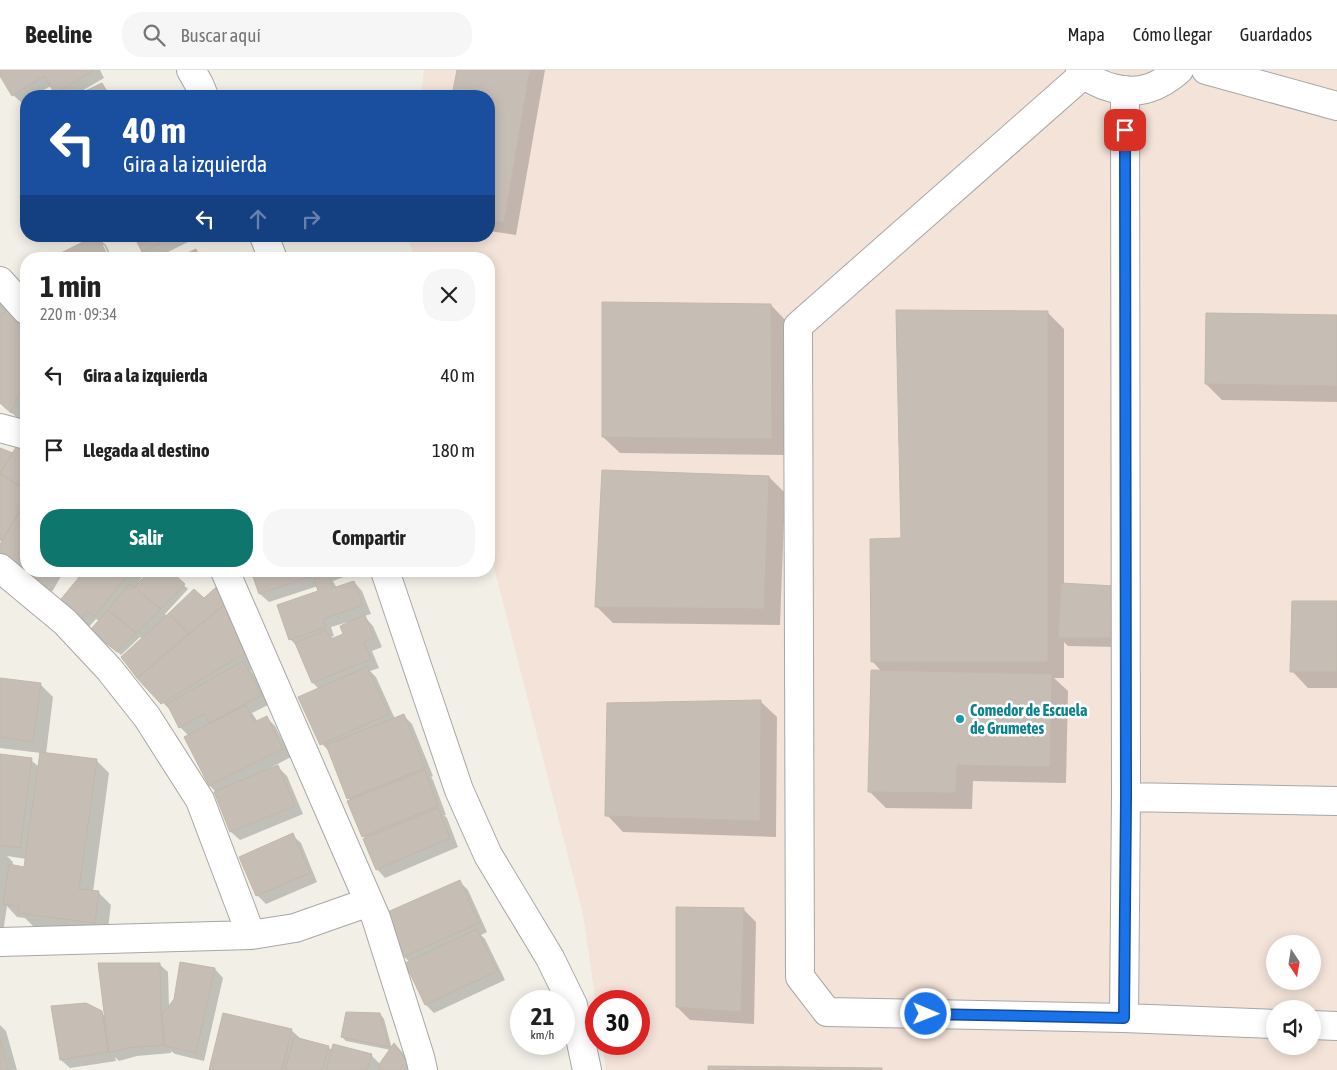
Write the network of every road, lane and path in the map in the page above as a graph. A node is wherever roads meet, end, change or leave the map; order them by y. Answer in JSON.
{"nodes":[{"id":1,"x":191,"y":70,"type":"edge"},
{"id":2,"x":1179,"y":70,"type":"edge"},
{"id":3,"x":1206,"y":70,"type":"edge"},
{"id":4,"x":1082,"y":72,"type":"edge"},
{"id":5,"x":202,"y":90,"type":"edge"},
{"id":6,"x":1125,"y":90,"type":"junction"},
{"id":7,"x":1337,"y":106,"type":"edge"},
{"id":8,"x":0,"y":280,"type":"edge"},
{"id":9,"x":20,"y":303,"type":"edge"},
{"id":10,"x":0,"y":428,"type":"edge"},
{"id":11,"x":20,"y":433,"type":"edge"},
{"id":12,"x":0,"y":568,"type":"edge"},
{"id":13,"x":228,"y":577,"type":"edge"},
{"id":14,"x":387,"y":577,"type":"edge"},
{"id":15,"x":1126,"y":798,"type":"junction"},
{"id":16,"x":1337,"y":801,"type":"edge"},
{"id":17,"x":369,"y":902,"type":"junction"},
{"id":18,"x":251,"y":935,"type":"junction"},
{"id":19,"x":0,"y":942,"type":"edge"},
{"id":20,"x":1124,"y":1018,"type":"junction"},
{"id":21,"x":1266,"y":1024,"type":"edge"},
{"id":22,"x":1321,"y":1025,"type":"edge"},
{"id":23,"x":1337,"y":1026,"type":"edge"},
{"id":24,"x":423,"y":1070,"type":"edge"},
{"id":25,"x":587,"y":1070,"type":"edge"}],
"edges":[{"from":1,"to":5,"type":"street"},
{"from":2,"to":6,"type":"street"},
{"from":3,"to":7,"type":"street"},
{"from":4,"to":6,"type":"street"},
{"from":4,"to":20,"type":"street"},
{"from":6,"to":15,"type":"street"},
{"from":8,"to":9,"type":"street"},
{"from":10,"to":11,"type":"street"},
{"from":12,"to":18,"type":"street"},
{"from":13,"to":17,"type":"street"},
{"from":14,"to":25,"type":"street"},
{"from":15,"to":16,"type":"street"},
{"from":15,"to":20,"type":"street"},
{"from":17,"to":18,"type":"street"},
{"from":17,"to":24,"type":"street"},
{"from":18,"to":19,"type":"street"},
{"from":20,"to":21,"type":"street"},
{"from":22,"to":23,"type":"street"}]}
